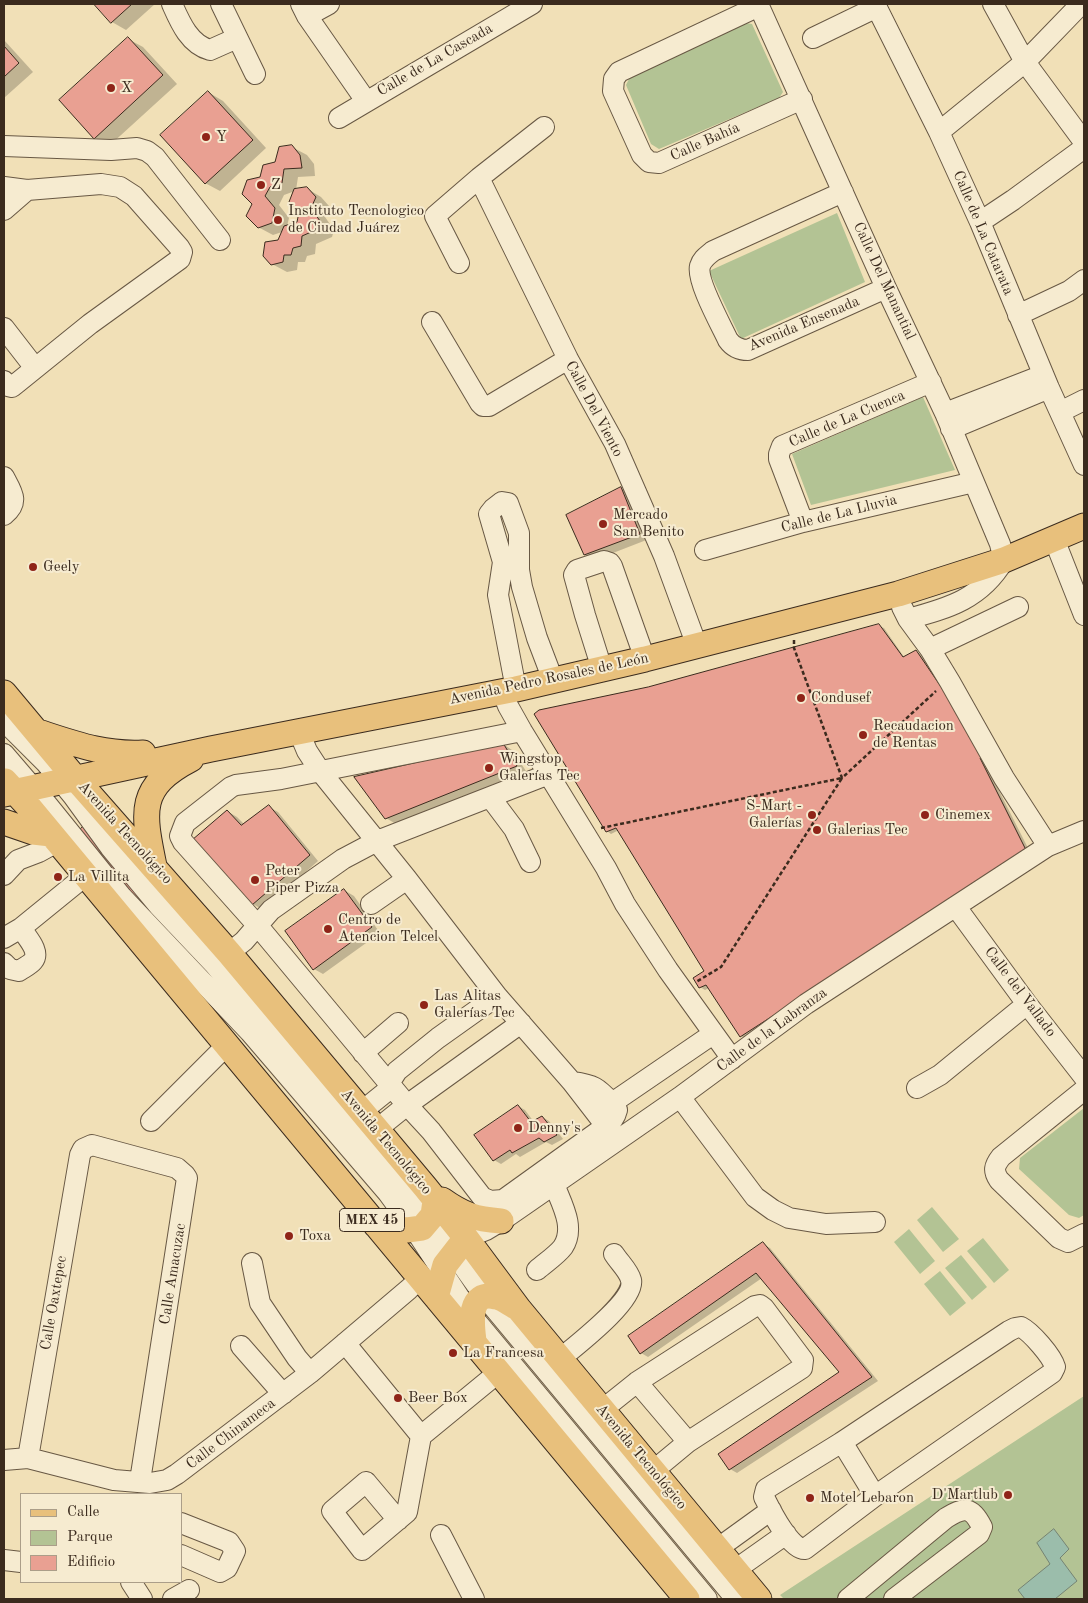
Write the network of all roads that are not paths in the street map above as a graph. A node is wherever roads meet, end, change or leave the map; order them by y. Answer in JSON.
{"nodes":[{"id":1,"x":172,"y":4,"type":"edge"},
{"id":2,"x":221,"y":4,"type":"edge"},
{"id":3,"x":329,"y":4,"type":"edge"},
{"id":4,"x":532,"y":4,"type":"edge"},
{"id":5,"x":993,"y":4,"type":"edge"},
{"id":6,"x":1080,"y":4,"type":"edge"},
{"id":7,"x":759,"y":5,"type":"edge"},
{"id":8,"x":876,"y":6,"type":"edge"},
{"id":9,"x":304,"y":10,"type":"edge"},
{"id":10,"x":237,"y":38,"type":"junction"},
{"id":11,"x":813,"y":38,"type":"dead end"},
{"id":12,"x":1025,"y":62,"type":"junction"},
{"id":13,"x":255,"y":74,"type":"dead end"},
{"id":14,"x":802,"y":99,"type":"junction"},
{"id":15,"x":366,"y":101,"type":"junction"},
{"id":16,"x":339,"y":118,"type":"dead end"},
{"id":17,"x":544,"y":127,"type":"dead end"},
{"id":18,"x":939,"y":132,"type":"junction"},
{"id":19,"x":1084,"y":142,"type":"edge"},
{"id":20,"x":4,"y":146,"type":"edge"},
{"id":21,"x":1084,"y":148,"type":"edge"},
{"id":22,"x":479,"y":178,"type":"junction"},
{"id":23,"x":4,"y":187,"type":"edge"},
{"id":24,"x":28,"y":190,"type":"junction"},
{"id":25,"x":843,"y":192,"type":"junction"},
{"id":26,"x":4,"y":210,"type":"edge"},
{"id":27,"x":980,"y":222,"type":"junction"},
{"id":28,"x":220,"y":240,"type":"dead end"},
{"id":29,"x":459,"y":263,"type":"dead end"},
{"id":30,"x":1084,"y":280,"type":"edge"},
{"id":31,"x":886,"y":288,"type":"junction"},
{"id":32,"x":1018,"y":315,"type":"junction"},
{"id":33,"x":432,"y":322,"type":"dead end"},
{"id":34,"x":4,"y":328,"type":"edge"},
{"id":35,"x":568,"y":359,"type":"junction"},
{"id":36,"x":35,"y":368,"type":"junction"},
{"id":37,"x":4,"y":381,"type":"edge"},
{"id":38,"x":931,"y":382,"type":"junction"},
{"id":39,"x":1046,"y":382,"type":"junction"},
{"id":40,"x":1084,"y":400,"type":"edge"},
{"id":41,"x":1060,"y":412,"type":"junction"},
{"id":42,"x":948,"y":421,"type":"junction"},
{"id":43,"x":1084,"y":466,"type":"edge"},
{"id":44,"x":4,"y":477,"type":"edge"},
{"id":45,"x":974,"y":482,"type":"junction"},
{"id":46,"x":4,"y":515,"type":"edge"},
{"id":47,"x":803,"y":522,"type":"junction"},
{"id":48,"x":1084,"y":526,"type":"edge"},
{"id":49,"x":1054,"y":539,"type":"junction"},
{"id":50,"x":705,"y":550,"type":"dead end"},
{"id":51,"x":1004,"y":560,"type":"junction"},
{"id":52,"x":898,"y":594,"type":"junction"},
{"id":53,"x":1018,"y":607,"type":"dead end"},
{"id":54,"x":1084,"y":615,"type":"edge"},
{"id":55,"x":908,"y":619,"type":"junction"},
{"id":56,"x":697,"y":646,"type":"junction"},
{"id":57,"x":930,"y":649,"type":"junction"},
{"id":58,"x":645,"y":659,"type":"junction"},
{"id":59,"x":602,"y":669,"type":"junction"},
{"id":60,"x":553,"y":680,"type":"junction"},
{"id":61,"x":509,"y":690,"type":"junction"},
{"id":62,"x":4,"y":694,"type":"edge"},
{"id":63,"x":4,"y":722,"type":"edge"},
{"id":64,"x":522,"y":731,"type":"junction"},
{"id":65,"x":38,"y":732,"type":"junction"},
{"id":66,"x":299,"y":732,"type":"junction"},
{"id":67,"x":211,"y":749,"type":"junction"},
{"id":68,"x":4,"y":754,"type":"edge"},
{"id":69,"x":320,"y":771,"type":"junction"},
{"id":70,"x":549,"y":774,"type":"junction"},
{"id":71,"x":68,"y":780,"type":"junction"},
{"id":72,"x":14,"y":788,"type":"edge"},
{"id":73,"x":490,"y":797,"type":"junction"},
{"id":74,"x":4,"y":822,"type":"edge"},
{"id":75,"x":1084,"y":830,"type":"edge"},
{"id":76,"x":54,"y":838,"type":"junction"},
{"id":77,"x":377,"y":841,"type":"junction"},
{"id":78,"x":1048,"y":846,"type":"junction"},
{"id":79,"x":11,"y":858,"type":"edge"},
{"id":80,"x":530,"y":862,"type":"dead end"},
{"id":81,"x":154,"y":866,"type":"junction"},
{"id":82,"x":4,"y":875,"type":"edge"},
{"id":83,"x":84,"y":876,"type":"junction"},
{"id":84,"x":407,"y":878,"type":"junction"},
{"id":85,"x":371,"y":904,"type":"dead end"},
{"id":86,"x":956,"y":907,"type":"junction"},
{"id":87,"x":258,"y":926,"type":"junction"},
{"id":88,"x":12,"y":933,"type":"edge"},
{"id":89,"x":229,"y":953,"type":"junction"},
{"id":90,"x":4,"y":963,"type":"edge"},
{"id":91,"x":497,"y":996,"type":"junction"},
{"id":92,"x":1028,"y":1004,"type":"junction"},
{"id":93,"x":398,"y":1023,"type":"dead end"},
{"id":94,"x":521,"y":1023,"type":"junction"},
{"id":95,"x":713,"y":1034,"type":"junction"},
{"id":96,"x":226,"y":1046,"type":"junction"},
{"id":97,"x":363,"y":1053,"type":"junction"},
{"id":98,"x":732,"y":1059,"type":"junction"},
{"id":99,"x":1084,"y":1076,"type":"edge"},
{"id":100,"x":390,"y":1082,"type":"junction"},
{"id":101,"x":572,"y":1082,"type":"junction"},
{"id":102,"x":917,"y":1088,"type":"dead end"},
{"id":103,"x":1084,"y":1090,"type":"edge"},
{"id":104,"x":680,"y":1097,"type":"junction"},
{"id":105,"x":612,"y":1103,"type":"junction"},
{"id":106,"x":407,"y":1105,"type":"junction"},
{"id":107,"x":150,"y":1120,"type":"dead end"},
{"id":108,"x":369,"y":1121,"type":"junction"},
{"id":109,"x":606,"y":1126,"type":"junction"},
{"id":110,"x":83,"y":1149,"type":"joint"},
{"id":111,"x":554,"y":1184,"type":"junction"},
{"id":112,"x":426,"y":1209,"type":"junction"},
{"id":113,"x":501,"y":1221,"type":"junction"},
{"id":114,"x":875,"y":1222,"type":"dead end"},
{"id":115,"x":376,"y":1225,"type":"junction"},
{"id":116,"x":1084,"y":1234,"type":"edge"},
{"id":117,"x":614,"y":1254,"type":"dead end"},
{"id":118,"x":445,"y":1258,"type":"junction"},
{"id":119,"x":252,"y":1264,"type":"dead end"},
{"id":120,"x":537,"y":1270,"type":"dead end"},
{"id":121,"x":478,"y":1306,"type":"junction"},
{"id":122,"x":518,"y":1308,"type":"junction"},
{"id":123,"x":474,"y":1341,"type":"junction"},
{"id":124,"x":345,"y":1343,"type":"junction"},
{"id":125,"x":241,"y":1346,"type":"dead end"},
{"id":126,"x":560,"y":1359,"type":"junction"},
{"id":127,"x":499,"y":1372,"type":"junction"},
{"id":128,"x":310,"y":1373,"type":"junction"},
{"id":129,"x":636,"y":1382,"type":"junction"},
{"id":130,"x":283,"y":1394,"type":"junction"},
{"id":131,"x":602,"y":1410,"type":"junction"},
{"id":132,"x":421,"y":1436,"type":"junction"},
{"id":133,"x":688,"y":1442,"type":"junction"},
{"id":134,"x":842,"y":1442,"type":"junction"},
{"id":135,"x":28,"y":1458,"type":"junction"},
{"id":136,"x":4,"y":1460,"type":"edge"},
{"id":137,"x":653,"y":1471,"type":"junction"},
{"id":138,"x":149,"y":1486,"type":"edge"},
{"id":139,"x":114,"y":1487,"type":"edge"},
{"id":140,"x":875,"y":1496,"type":"junction"},
{"id":141,"x":771,"y":1510,"type":"junction"},
{"id":142,"x":398,"y":1520,"type":"dead end"},
{"id":143,"x":182,"y":1523,"type":"edge"},
{"id":144,"x":786,"y":1534,"type":"junction"},
{"id":145,"x":441,"y":1535,"type":"dead end"},
{"id":146,"x":717,"y":1549,"type":"junction"},
{"id":147,"x":182,"y":1555,"type":"edge"},
{"id":148,"x":4,"y":1560,"type":"edge"},
{"id":149,"x":20,"y":1562,"type":"edge"},
{"id":150,"x":735,"y":1570,"type":"junction"},
{"id":151,"x":132,"y":1583,"type":"edge"},
{"id":152,"x":142,"y":1599,"type":"edge"},
{"id":153,"x":474,"y":1599,"type":"edge"},
{"id":154,"x":687,"y":1599,"type":"edge"},
{"id":155,"x":707,"y":1599,"type":"edge"},
{"id":156,"x":736,"y":1599,"type":"edge"},
{"id":157,"x":759,"y":1599,"type":"edge"},
{"id":158,"x":848,"y":1599,"type":"edge"},
{"id":159,"x":894,"y":1599,"type":"edge"}],
"edges":[{"from":1,"to":10,"type":"street"},
{"from":2,"to":10,"type":"street"},
{"from":3,"to":9,"type":"street"},
{"from":4,"to":15,"type":"street","name":"Calle de La Cascada"},
{"from":5,"to":12,"type":"street"},
{"from":6,"to":12,"type":"street"},
{"from":7,"to":14,"type":"street","name":"Calle Del Manantial"},
{"from":7,"to":14,"type":"street","name":"Calle Bahía"},
{"from":8,"to":11,"type":"street"},
{"from":8,"to":18,"type":"street","name":"Calle de La Catarata"},
{"from":9,"to":15,"type":"street"},
{"from":10,"to":13,"type":"street"},
{"from":12,"to":18,"type":"street"},
{"from":12,"to":19,"type":"street"},
{"from":14,"to":25,"type":"street","name":"Calle Del Manantial"},
{"from":15,"to":16,"type":"street","name":"Calle de La Cascada"},
{"from":17,"to":22,"type":"street"},
{"from":18,"to":27,"type":"street","name":"Calle de La Catarata"},
{"from":20,"to":28,"type":"street"},
{"from":21,"to":27,"type":"street"},
{"from":22,"to":29,"type":"street"},
{"from":22,"to":35,"type":"street","name":"Calle Del Viento"},
{"from":23,"to":24,"type":"street"},
{"from":24,"to":26,"type":"street"},
{"from":24,"to":36,"type":"street"},
{"from":25,"to":31,"type":"street","name":"Calle Del Manantial"},
{"from":25,"to":31,"type":"street","name":"Avenida Ensenada"},
{"from":27,"to":32,"type":"street","name":"Calle de La Catarata"},
{"from":30,"to":32,"type":"street"},
{"from":31,"to":38,"type":"street","name":"Calle Del Manantial"},
{"from":32,"to":39,"type":"street","name":"Calle de La Catarata"},
{"from":33,"to":35,"type":"street"},
{"from":34,"to":36,"type":"street"},
{"from":35,"to":56,"type":"street","name":"Calle Del Viento"},
{"from":36,"to":37,"type":"street"},
{"from":38,"to":42,"type":"street","name":"Calle Del Manantial"},
{"from":38,"to":47,"type":"street","name":"Calle de La Cuenca"},
{"from":39,"to":41,"type":"street","name":"Calle de La Catarata"},
{"from":39,"to":42,"type":"street"},
{"from":40,"to":41,"type":"street"},
{"from":41,"to":43,"type":"street","name":"Calle de La Catarata"},
{"from":42,"to":45,"type":"street","name":"Calle Del Manantial"},
{"from":44,"to":46,"type":"street"},
{"from":45,"to":47,"type":"street","name":"Calle de La Lluvia"},
{"from":45,"to":51,"type":"street","name":"Calle Del Manantial"},
{"from":47,"to":50,"type":"street","name":"Calle de La Lluvia"},
{"from":48,"to":49,"type":"main road","name":"Avenida Pedro Rosales de León"},
{"from":49,"to":51,"type":"main road","name":"Avenida Pedro Rosales de León"},
{"from":49,"to":54,"type":"street"},
{"from":51,"to":52,"type":"main road","name":"Avenida Pedro Rosales de León"},
{"from":51,"to":55,"type":"street"},
{"from":52,"to":55,"type":"street"},
{"from":52,"to":56,"type":"main road","name":"Avenida Pedro Rosales de León"},
{"from":53,"to":57,"type":"street"},
{"from":55,"to":57,"type":"street"},
{"from":56,"to":58,"type":"main road","name":"Avenida Pedro Rosales de León"},
{"from":57,"to":78,"type":"street"},
{"from":58,"to":59,"type":"main road","name":"Avenida Pedro Rosales de León"},
{"from":58,"to":59,"type":"street"},
{"from":59,"to":60,"type":"main road","name":"Avenida Pedro Rosales de León"},
{"from":60,"to":61,"type":"main road","name":"Avenida Pedro Rosales de León"},
{"from":60,"to":61,"type":"street"},
{"from":61,"to":64,"type":"street"},
{"from":61,"to":66,"type":"main road","name":"Avenida Pedro Rosales de León"},
{"from":62,"to":65,"type":"main road","name":"Avenida Tecnológico","number":"MEX 45"},
{"from":63,"to":71,"type":"street"},
{"from":64,"to":69,"type":"street"},
{"from":64,"to":70,"type":"street"},
{"from":65,"to":67,"type":"main road"},
{"from":65,"to":71,"type":"main road","name":"Avenida Tecnológico","number":"MEX 45"},
{"from":66,"to":67,"type":"main road","name":"Avenida Pedro Rosales de León"},
{"from":66,"to":69,"type":"street"},
{"from":67,"to":71,"type":"main road","name":"Avenida Pedro Rosales de León"},
{"from":67,"to":81,"type":"main road"},
{"from":68,"to":72,"type":"street"},
{"from":69,"to":77,"type":"street"},
{"from":69,"to":87,"type":"street"},
{"from":70,"to":73,"type":"street"},
{"from":70,"to":95,"type":"street"},
{"from":71,"to":72,"type":"main road","name":"Avenida Pedro Rosales de León"},
{"from":71,"to":81,"type":"main road","name":"Avenida Tecnológico","number":"MEX 45"},
{"from":71,"to":112,"type":"street"},
{"from":72,"to":76,"type":"main road","name":"Avenida Tecnológico","number":"MEX 45"},
{"from":72,"to":112,"type":"street"},
{"from":73,"to":77,"type":"street"},
{"from":73,"to":80,"type":"street"},
{"from":74,"to":76,"type":"main road"},
{"from":75,"to":78,"type":"street","name":"Calle de la Labranza"},
{"from":76,"to":79,"type":"street"},
{"from":76,"to":83,"type":"main road","name":"Avenida Tecnológico","number":"MEX 45"},
{"from":77,"to":84,"type":"street"},
{"from":77,"to":87,"type":"street"},
{"from":78,"to":86,"type":"street","name":"Calle de la Labranza"},
{"from":79,"to":82,"type":"street"},
{"from":81,"to":89,"type":"main road","name":"Avenida Tecnológico","number":"MEX 45"},
{"from":83,"to":88,"type":"street"},
{"from":83,"to":96,"type":"main road","name":"Avenida Tecnológico","number":"MEX 45"},
{"from":84,"to":85,"type":"street"},
{"from":84,"to":91,"type":"street"},
{"from":86,"to":92,"type":"street","name":"Calle del Vallado"},
{"from":86,"to":98,"type":"street","name":"Calle de la Labranza"},
{"from":87,"to":89,"type":"street"},
{"from":87,"to":97,"type":"street"},
{"from":88,"to":90,"type":"street"},
{"from":89,"to":108,"type":"main road","name":"Avenida Tecnológico","number":"MEX 45"},
{"from":91,"to":94,"type":"street"},
{"from":91,"to":100,"type":"street"},
{"from":92,"to":99,"type":"street","name":"Calle del Vallado"},
{"from":92,"to":102,"type":"street"},
{"from":93,"to":97,"type":"street"},
{"from":94,"to":101,"type":"street"},
{"from":94,"to":106,"type":"street"},
{"from":95,"to":98,"type":"street"},
{"from":95,"to":105,"type":"street"},
{"from":96,"to":107,"type":"street"},
{"from":96,"to":115,"type":"main road","name":"Avenida Tecnológico","number":"MEX 45"},
{"from":97,"to":100,"type":"street"},
{"from":98,"to":104,"type":"street","name":"Calle de la Labranza"},
{"from":100,"to":106,"type":"street"},
{"from":100,"to":108,"type":"street"},
{"from":101,"to":105,"type":"street"},
{"from":101,"to":109,"type":"street"},
{"from":103,"to":116,"type":"street"},
{"from":104,"to":111,"type":"street","name":"Calle de la Labranza"},
{"from":104,"to":114,"type":"street"},
{"from":105,"to":109,"type":"street"},
{"from":106,"to":108,"type":"street"},
{"from":106,"to":109,"type":"street"},
{"from":108,"to":112,"type":"main road","name":"Avenida Tecnológico","number":"MEX 45"},
{"from":110,"to":135,"type":"street","name":"Calle Oaxtepec"},
{"from":110,"to":138,"type":"street","name":"Calle Amacuzac"},
{"from":111,"to":113,"type":"street","name":"Calle de la Labranza"},
{"from":111,"to":120,"type":"street"},
{"from":112,"to":113,"type":"main road"},
{"from":112,"to":115,"type":"main road"},
{"from":112,"to":118,"type":"main road","name":"Avenida Tecnológico","number":"MEX 45"},
{"from":112,"to":118,"type":"street"},
{"from":113,"to":118,"type":"street","name":"Calle de la Labranza"},
{"from":115,"to":118,"type":"main road","name":"Avenida Tecnológico","number":"MEX 45"},
{"from":117,"to":126,"type":"street"},
{"from":118,"to":121,"type":"street"},
{"from":118,"to":122,"type":"main road","name":"Avenida Tecnológico","number":"MEX 45"},
{"from":118,"to":123,"type":"main road"},
{"from":118,"to":124,"type":"street","name":"Calle Chinameca"},
{"from":119,"to":128,"type":"street"},
{"from":121,"to":122,"type":"main road"},
{"from":121,"to":123,"type":"main road"},
{"from":121,"to":155,"type":"street"},
{"from":121,"to":156,"type":"street"},
{"from":122,"to":126,"type":"main road","name":"Avenida Tecnológico","number":"MEX 45"},
{"from":123,"to":127,"type":"main road"},
{"from":124,"to":128,"type":"street","name":"Calle Chinameca"},
{"from":124,"to":132,"type":"street"},
{"from":125,"to":130,"type":"street"},
{"from":126,"to":131,"type":"main road","name":"Avenida Tecnológico","number":"MEX 45"},
{"from":127,"to":132,"type":"street"},
{"from":127,"to":154,"type":"main road"},
{"from":128,"to":130,"type":"street","name":"Calle Chinameca"},
{"from":129,"to":131,"type":"street"},
{"from":129,"to":133,"type":"street"},
{"from":129,"to":133,"type":"street"},
{"from":130,"to":138,"type":"street","name":"Calle Chinameca"},
{"from":131,"to":137,"type":"main road","name":"Avenida Tecnológico","number":"MEX 45"},
{"from":132,"to":142,"type":"street"},
{"from":133,"to":137,"type":"street"},
{"from":134,"to":140,"type":"street"},
{"from":134,"to":140,"type":"street"},
{"from":134,"to":141,"type":"street"},
{"from":135,"to":136,"type":"street","name":"Calle Chinameca"},
{"from":135,"to":139,"type":"street","name":"Calle Chinameca"},
{"from":137,"to":146,"type":"main road","name":"Avenida Tecnológico","number":"MEX 45"},
{"from":138,"to":139,"type":"street","name":"Calle Chinameca"},
{"from":140,"to":144,"type":"street"},
{"from":141,"to":144,"type":"street"},
{"from":141,"to":146,"type":"street"},
{"from":143,"to":147,"type":"street"},
{"from":144,"to":150,"type":"street"},
{"from":145,"to":153,"type":"street"},
{"from":146,"to":150,"type":"main road","name":"Avenida Tecnológico","number":"MEX 45"},
{"from":148,"to":149,"type":"street"},
{"from":150,"to":157,"type":"main road","name":"Avenida Tecnológico","number":"MEX 45"},
{"from":151,"to":152,"type":"street"},
{"from":158,"to":159,"type":"street"}]}
